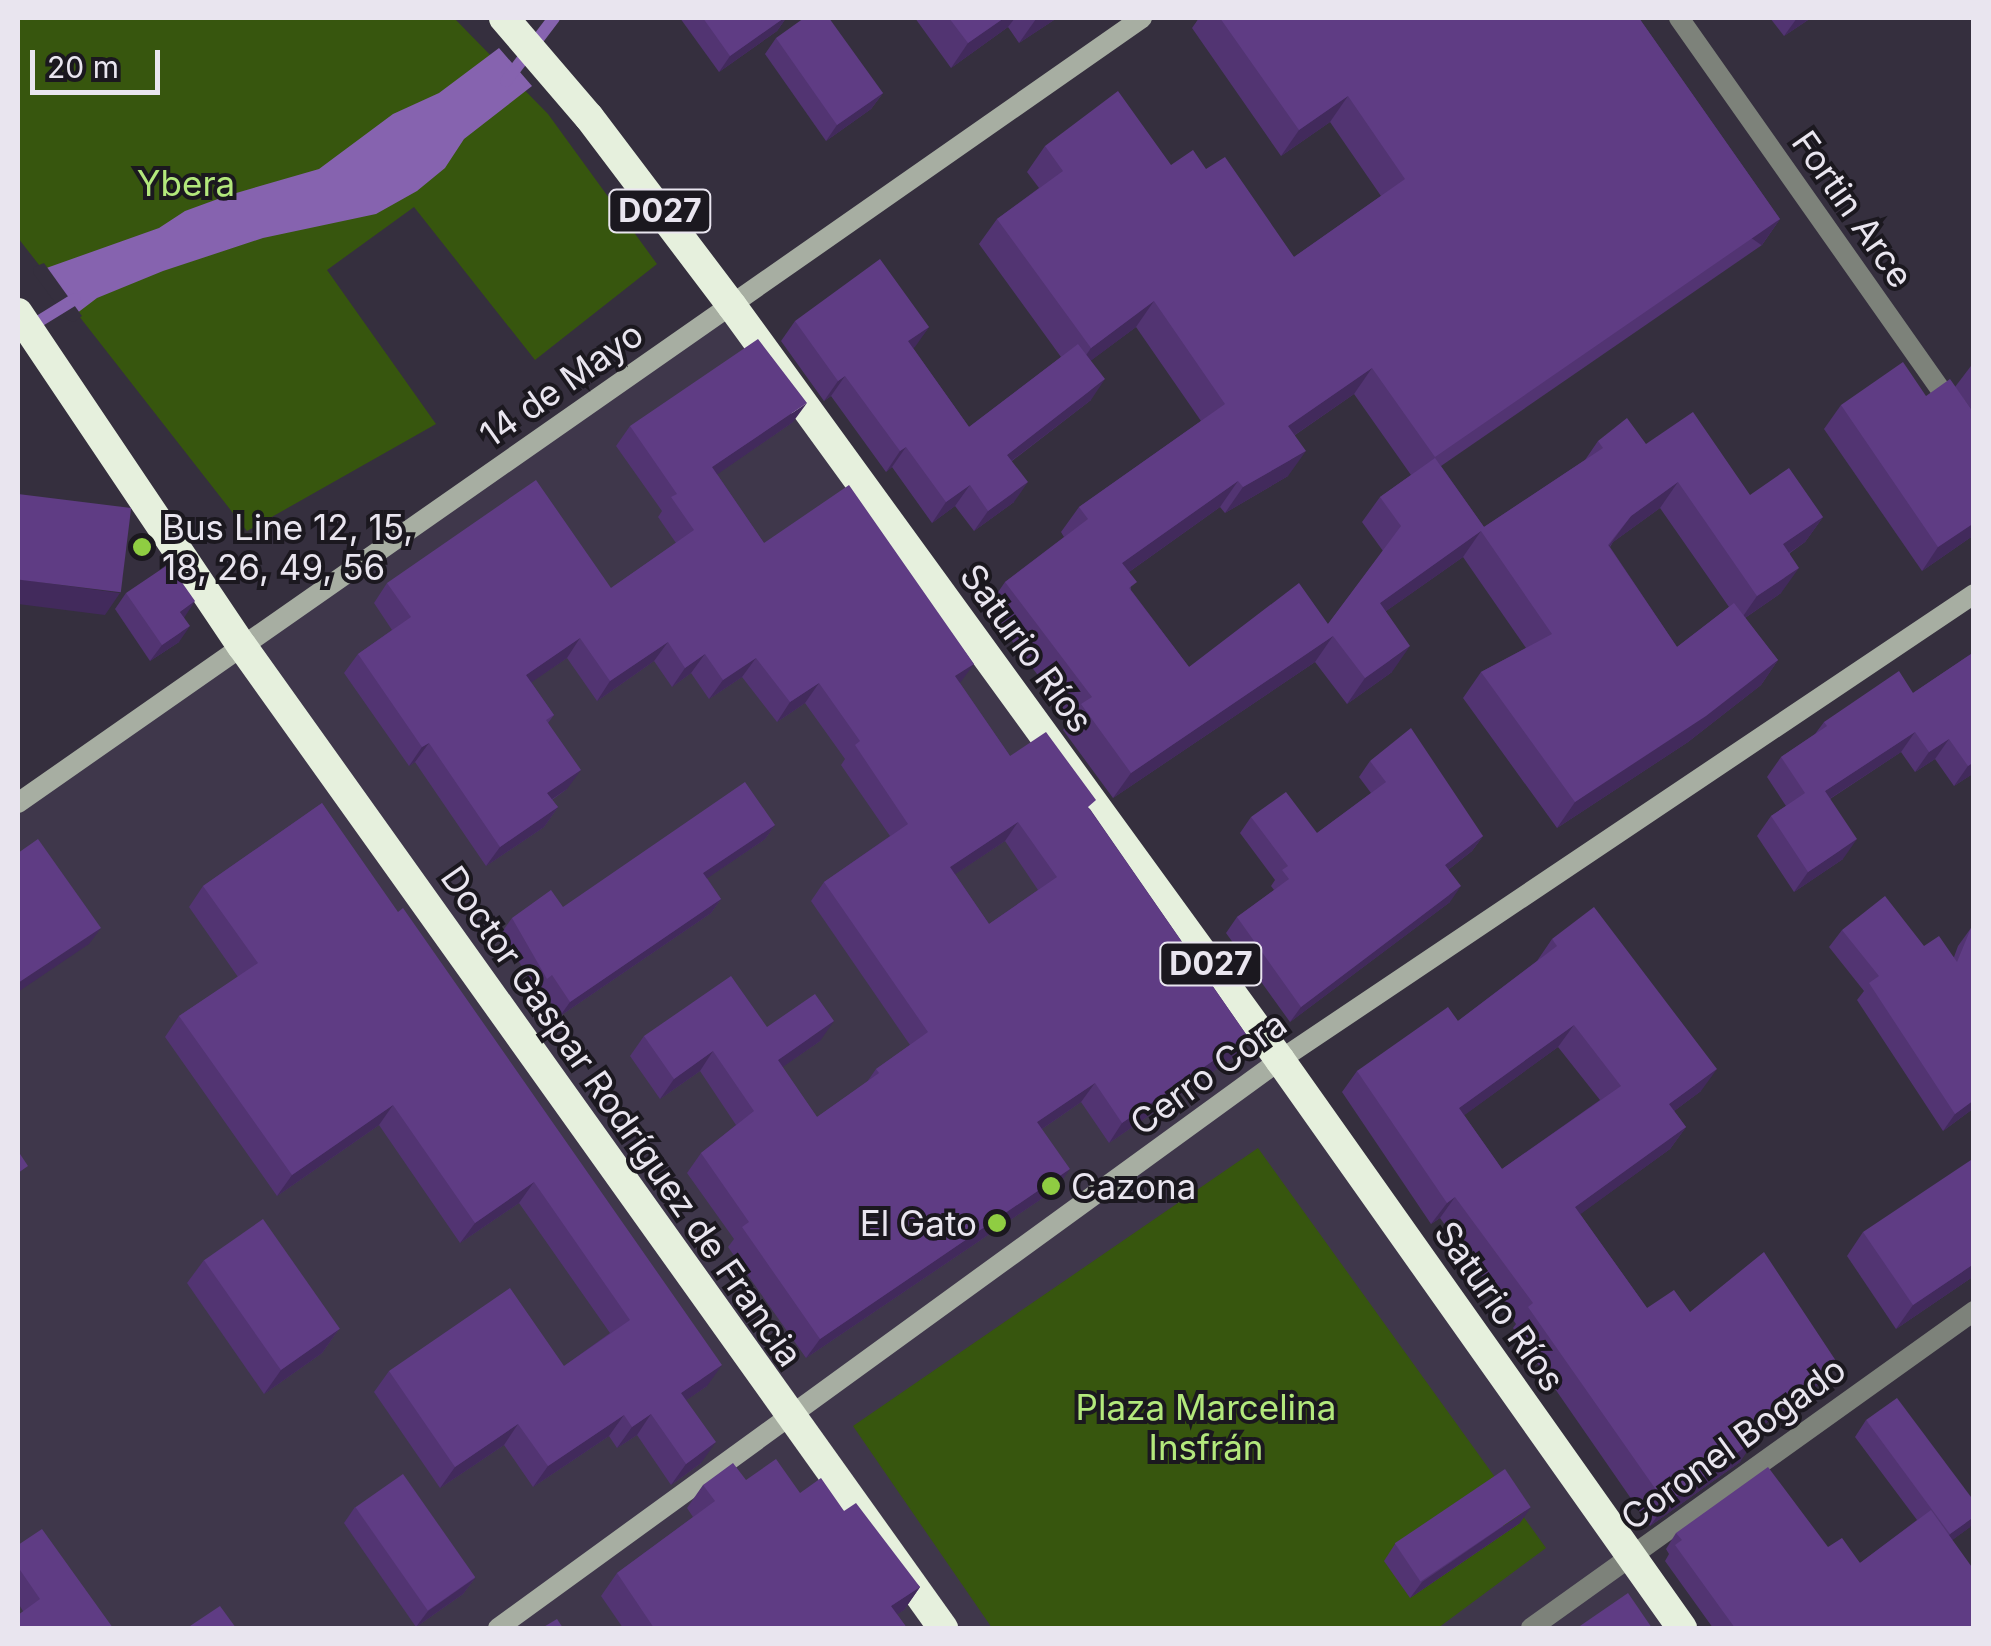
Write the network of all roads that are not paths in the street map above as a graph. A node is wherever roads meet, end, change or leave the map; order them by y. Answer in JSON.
{"nodes":[{"id":1,"x":504,"y":18,"type":"edge"},
{"id":2,"x":1142,"y":18,"type":"edge"},
{"id":3,"x":1678,"y":18,"type":"edge"},
{"id":4,"x":732,"y":306,"type":"junction"},
{"id":5,"x":18,"y":313,"type":"edge"},
{"id":6,"x":1974,"y":437,"type":"edge"},
{"id":7,"x":1974,"y":594,"type":"edge"},
{"id":8,"x":242,"y":646,"type":"junction"},
{"id":9,"x":18,"y":803,"type":"edge"},
{"id":10,"x":1280,"y":1060,"type":"junction"},
{"id":11,"x":1974,"y":1311,"type":"edge"},
{"id":12,"x":791,"y":1418,"type":"junction"},
{"id":13,"x":1631,"y":1556,"type":"junction"},
{"id":14,"x":498,"y":1628,"type":"edge"},
{"id":15,"x":943,"y":1628,"type":"edge"},
{"id":16,"x":1531,"y":1628,"type":"edge"},
{"id":17,"x":1682,"y":1628,"type":"edge"}],
"edges":[{"from":1,"to":4,"type":"highway","name":"Saturio Ríos","number":"D027"},
{"from":2,"to":4,"type":"street","name":"14 de Mayo"},
{"from":3,"to":6,"type":"street","name":"Fortin Arce"},
{"from":4,"to":8,"type":"street","name":"14 de Mayo"},
{"from":4,"to":10,"type":"highway","name":"Saturio Ríos","number":"D027"},
{"from":5,"to":8,"type":"highway","name":"Doctor Gaspar Rodríguez de Francia"},
{"from":7,"to":10,"type":"street","name":"Cerro Cora"},
{"from":8,"to":9,"type":"street","name":"14 de Mayo"},
{"from":8,"to":12,"type":"highway","name":"Doctor Gaspar Rodríguez de Francia"},
{"from":10,"to":12,"type":"street","name":"Cerro Cora"},
{"from":10,"to":13,"type":"highway","name":"Saturio Ríos","number":"D027"},
{"from":11,"to":13,"type":"street","name":"Coronel Bogado"},
{"from":12,"to":14,"type":"street","name":"Cerro Cora"},
{"from":12,"to":15,"type":"highway","name":"Doctor Gaspar Rodríguez de Francia"},
{"from":13,"to":16,"type":"street","name":"Coronel Bogado"},
{"from":13,"to":17,"type":"highway","name":"Saturio Ríos","number":"D027"}]}
